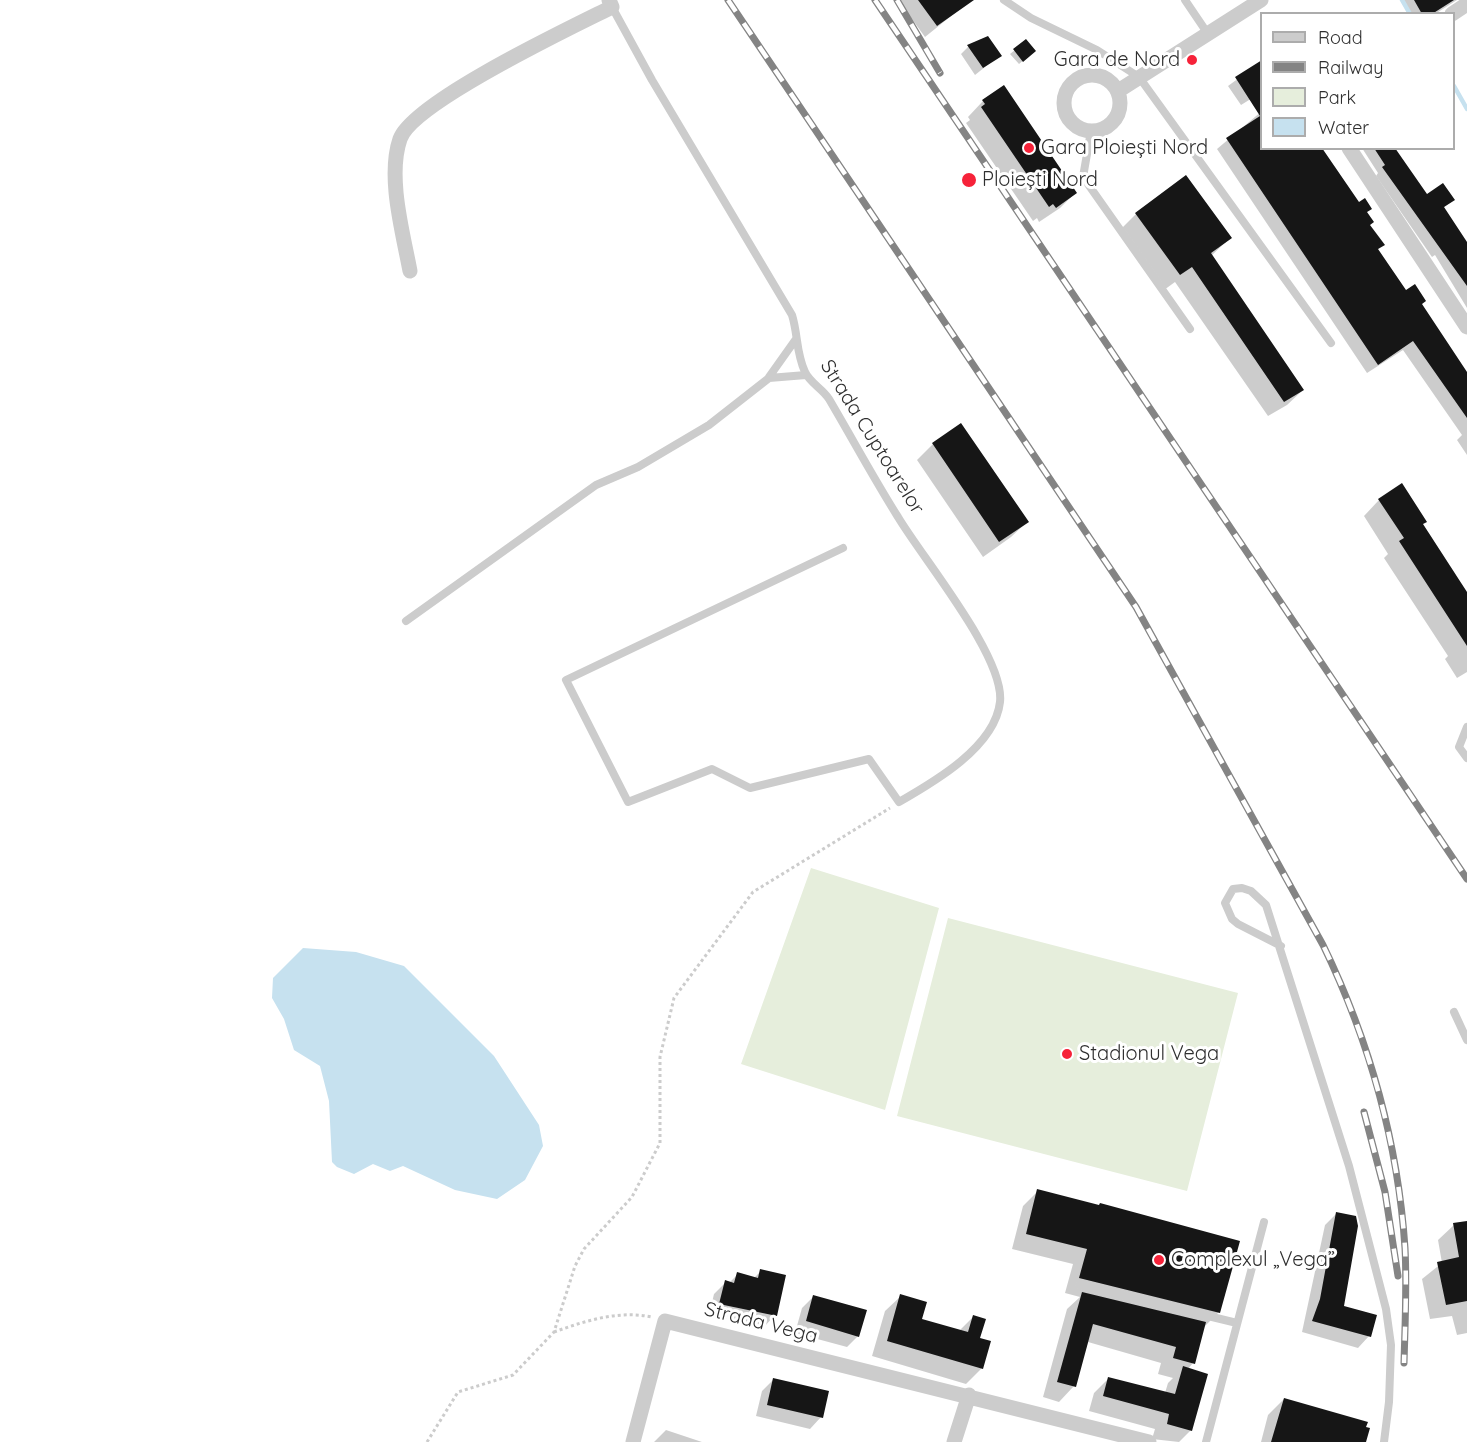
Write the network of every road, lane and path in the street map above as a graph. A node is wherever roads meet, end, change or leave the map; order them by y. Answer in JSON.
{"nodes":[{"id":1,"x":1004,"y":0,"type":"edge"},
{"id":2,"x":1185,"y":0,"type":"edge"},
{"id":3,"x":611,"y":4,"type":"edge"},
{"id":4,"x":1259,"y":7,"type":"edge"},
{"id":5,"x":1208,"y":34,"type":"junction"},
{"id":6,"x":1139,"y":77,"type":"junction"},
{"id":7,"x":1118,"y":91,"type":"junction"},
{"id":8,"x":1090,"y":131,"type":"junction"},
{"id":9,"x":1350,"y":150,"type":"edge"},
{"id":10,"x":410,"y":271,"type":"dead end"},
{"id":11,"x":1467,"y":327,"type":"edge"},
{"id":12,"x":1190,"y":329,"type":"dead end"},
{"id":13,"x":796,"y":339,"type":"junction"},
{"id":14,"x":1331,"y":343,"type":"dead end"},
{"id":15,"x":806,"y":375,"type":"junction"},
{"id":16,"x":769,"y":378,"type":"junction"},
{"id":17,"x":843,"y":548,"type":"dead end"},
{"id":18,"x":406,"y":621,"type":"dead end"},
{"id":19,"x":1467,"y":727,"type":"edge"},
{"id":20,"x":1467,"y":758,"type":"edge"},
{"id":21,"x":900,"y":802,"type":"junction"},
{"id":22,"x":1281,"y":946,"type":"junction"},
{"id":23,"x":1454,"y":1012,"type":"dead end"},
{"id":24,"x":1467,"y":1040,"type":"edge"},
{"id":25,"x":1264,"y":1222,"type":"dead end"},
{"id":26,"x":1080,"y":1285,"type":"dead end"},
{"id":27,"x":665,"y":1321,"type":"junction"},
{"id":28,"x":1237,"y":1323,"type":"junction"},
{"id":29,"x":554,"y":1332,"type":"junction"},
{"id":30,"x":969,"y":1395,"type":"junction"},
{"id":31,"x":427,"y":1442,"type":"edge"},
{"id":32,"x":633,"y":1442,"type":"edge"},
{"id":33,"x":954,"y":1442,"type":"edge"},
{"id":34,"x":1149,"y":1442,"type":"edge"},
{"id":35,"x":1206,"y":1442,"type":"edge"},
{"id":36,"x":1384,"y":1442,"type":"edge"}],
"edges":[{"from":1,"to":6,"type":"lane"},
{"from":2,"to":5,"type":"lane"},
{"from":3,"to":10,"type":"street"},
{"from":3,"to":13,"type":"lane","name":"Strada Cuptoarelor"},
{"from":4,"to":5,"type":"street"},
{"from":5,"to":6,"type":"street"},
{"from":6,"to":7,"type":"street"},
{"from":6,"to":14,"type":"lane"},
{"from":7,"to":8,"type":"street"},
{"from":7,"to":8,"type":"street"},
{"from":8,"to":12,"type":"lane"},
{"from":9,"to":11,"type":"street"},
{"from":13,"to":15,"type":"lane","name":"Strada Cuptoarelor"},
{"from":13,"to":16,"type":"lane"},
{"from":15,"to":16,"type":"lane"},
{"from":15,"to":21,"type":"lane","name":"Strada Cuptoarelor"},
{"from":16,"to":18,"type":"lane"},
{"from":17,"to":21,"type":"lane"},
{"from":19,"to":20,"type":"lane"},
{"from":21,"to":29,"type":"path"},
{"from":22,"to":22,"type":"lane"},
{"from":22,"to":36,"type":"lane"},
{"from":23,"to":24,"type":"lane"},
{"from":25,"to":28,"type":"lane"},
{"from":26,"to":28,"type":"lane"},
{"from":27,"to":29,"type":"path"},
{"from":27,"to":30,"type":"street","name":"Strada Vega"},
{"from":27,"to":32,"type":"street"},
{"from":28,"to":35,"type":"lane"},
{"from":29,"to":31,"type":"path"},
{"from":30,"to":33,"type":"street"},
{"from":30,"to":34,"type":"street","name":"Strada Vega"}]}
